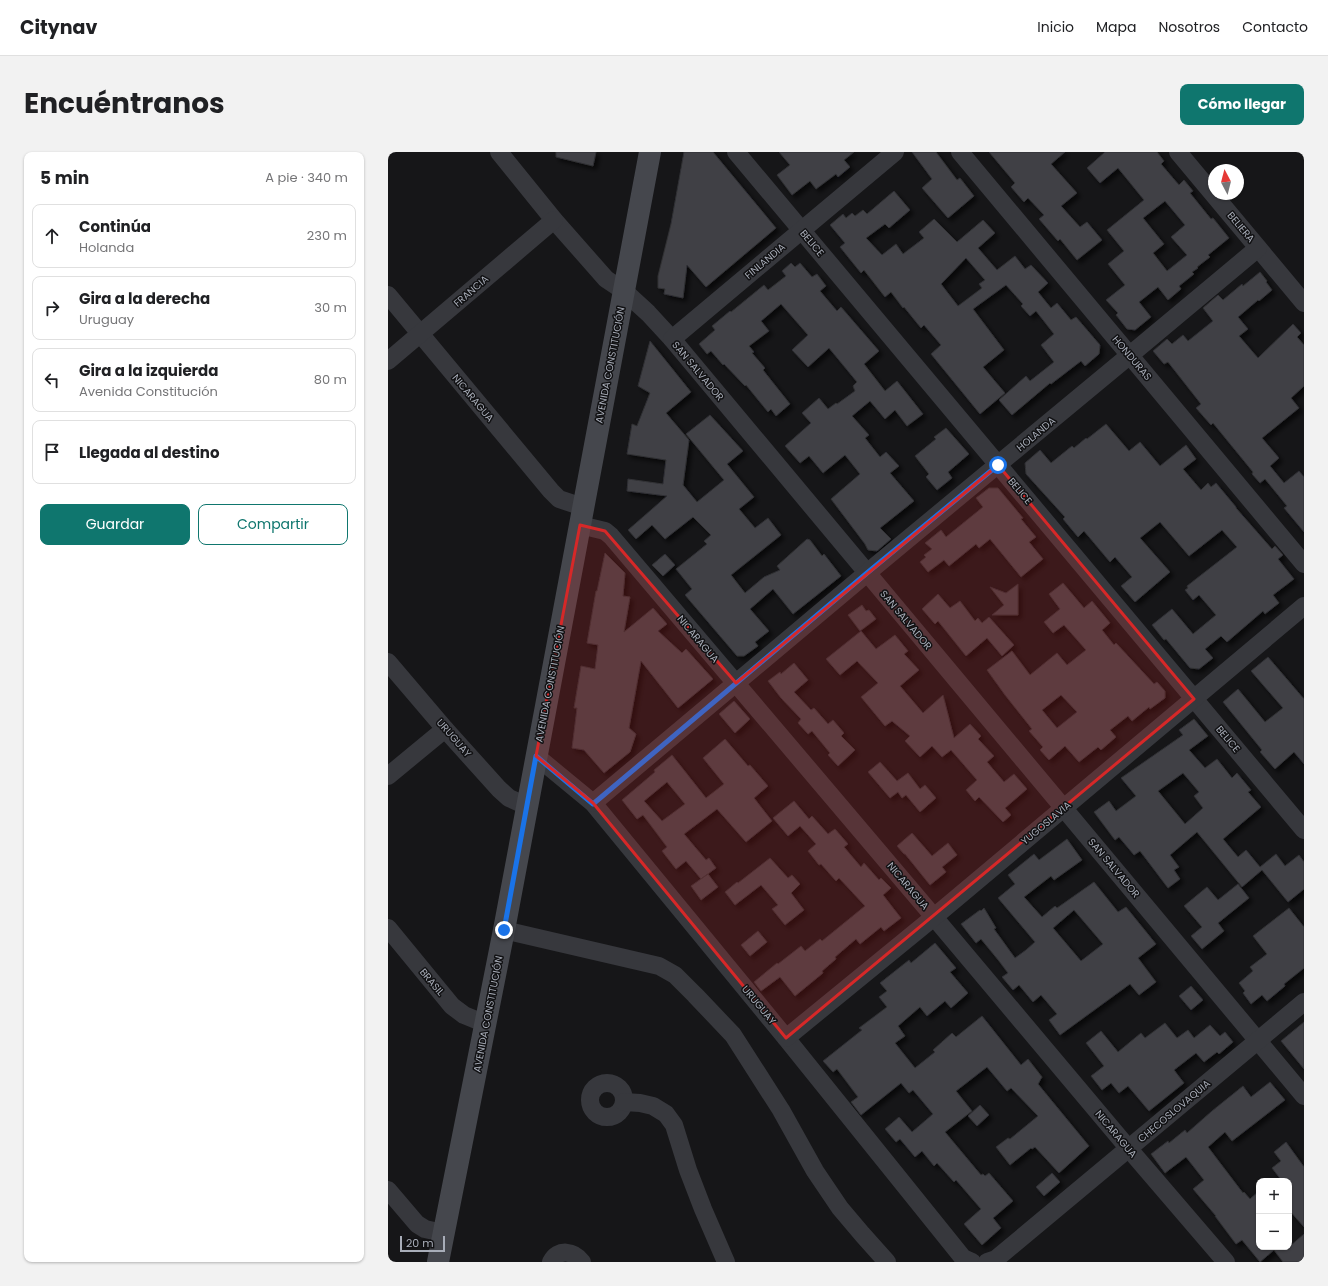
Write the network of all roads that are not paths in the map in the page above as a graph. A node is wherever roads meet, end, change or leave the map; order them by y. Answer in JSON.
{"nodes":[{"id":1,"x":499,"y":152,"type":"edge"},
{"id":2,"x":650,"y":152,"type":"edge"},
{"id":3,"x":736,"y":152,"type":"edge"},
{"id":4,"x":896,"y":152,"type":"edge"},
{"id":5,"x":960,"y":152,"type":"edge"},
{"id":6,"x":1178,"y":152,"type":"edge"},
{"id":7,"x":554,"y":220,"type":"junction"},
{"id":8,"x":802,"y":231,"type":"junction"},
{"id":9,"x":1258,"y":248,"type":"junction"},
{"id":10,"x":624,"y":291,"type":"junction"},
{"id":11,"x":388,"y":295,"type":"edge"},
{"id":12,"x":1304,"y":303,"type":"edge"},
{"id":13,"x":420,"y":335,"type":"junction"},
{"id":14,"x":672,"y":339,"type":"junction"},
{"id":15,"x":1130,"y":355,"type":"junction"},
{"id":16,"x":388,"y":361,"type":"edge"},
{"id":17,"x":998,"y":465,"type":"junction"},
{"id":18,"x":582,"y":516,"type":"junction"},
{"id":19,"x":1304,"y":564,"type":"edge"},
{"id":20,"x":867,"y":573,"type":"junction"},
{"id":21,"x":1304,"y":606,"type":"edge"},
{"id":22,"x":388,"y":662,"type":"edge"},
{"id":23,"x":736,"y":683,"type":"junction"},
{"id":24,"x":1194,"y":699,"type":"junction"},
{"id":25,"x":445,"y":729,"type":"junction"},
{"id":26,"x":536,"y":756,"type":"junction"},
{"id":27,"x":388,"y":776,"type":"edge"},
{"id":28,"x":593,"y":804,"type":"junction"},
{"id":29,"x":527,"y":806,"type":"junction"},
{"id":30,"x":1064,"y":808,"type":"junction"},
{"id":31,"x":1304,"y":830,"type":"edge"},
{"id":32,"x":934,"y":917,"type":"junction"},
{"id":33,"x":388,"y":928,"type":"edge"},
{"id":34,"x":504,"y":930,"type":"junction"},
{"id":35,"x":1304,"y":1002,"type":"edge"},
{"id":36,"x":486,"y":1024,"type":"junction"},
{"id":37,"x":786,"y":1038,"type":"junction"},
{"id":38,"x":1258,"y":1041,"type":"junction"},
{"id":39,"x":1304,"y":1096,"type":"edge"},
{"id":40,"x":624,"y":1102,"type":"dead end"},
{"id":41,"x":1129,"y":1149,"type":"junction"},
{"id":42,"x":388,"y":1190,"type":"edge"},
{"id":43,"x":443,"y":1233,"type":"junction"},
{"id":44,"x":721,"y":1260,"type":"edge"},
{"id":45,"x":438,"y":1262,"type":"edge"},
{"id":46,"x":551,"y":1262,"type":"edge"},
{"id":47,"x":582,"y":1262,"type":"edge"},
{"id":48,"x":887,"y":1262,"type":"edge"},
{"id":49,"x":972,"y":1262,"type":"edge"},
{"id":50,"x":987,"y":1262,"type":"edge"},
{"id":51,"x":1226,"y":1262,"type":"edge"}],
"edges":[{"from":1,"to":7,"type":"street","name":"SAN SALVADOR"},
{"from":2,"to":10,"type":"main road","name":"AVENIDA CONSTITUCIÓN"},
{"from":3,"to":8,"type":"street","name":"BELICE"},
{"from":4,"to":8,"type":"street","name":"FINLANDIA"},
{"from":5,"to":15,"type":"street","name":"HONDURAS"},
{"from":6,"to":9,"type":"street","name":"BELIERA"},
{"from":7,"to":10,"type":"street","name":"SAN SALVADOR"},
{"from":7,"to":13,"type":"street","name":"FRANCIA"},
{"from":8,"to":14,"type":"street","name":"FINLANDIA"},
{"from":8,"to":17,"type":"street","name":"BELICE"},
{"from":9,"to":12,"type":"street","name":"BELIERA"},
{"from":9,"to":15,"type":"street","name":"HOLANDA"},
{"from":10,"to":14,"type":"street","name":"SAN SALVADOR"},
{"from":10,"to":18,"type":"main road","name":"AVENIDA CONSTITUCIÓN"},
{"from":11,"to":13,"type":"street","name":"NICARAGUA"},
{"from":13,"to":16,"type":"street","name":"FRANCIA"},
{"from":13,"to":18,"type":"street","name":"NICARAGUA"},
{"from":14,"to":20,"type":"street","name":"SAN SALVADOR"},
{"from":15,"to":17,"type":"street","name":"HOLANDA"},
{"from":15,"to":19,"type":"street","name":"HONDURAS"},
{"from":17,"to":20,"type":"street","name":"HOLANDA"},
{"from":17,"to":24,"type":"street","name":"BELICE"},
{"from":18,"to":23,"type":"street","name":"NICARAGUA"},
{"from":18,"to":26,"type":"main road","name":"AVENIDA CONSTITUCIÓN"},
{"from":20,"to":23,"type":"street","name":"HOLANDA"},
{"from":20,"to":30,"type":"street","name":"SAN SALVADOR"},
{"from":21,"to":24,"type":"street","name":"YUGOSLAVIA"},
{"from":22,"to":25,"type":"street","name":"URUGUAY"},
{"from":23,"to":28,"type":"street","name":"HOLANDA"},
{"from":23,"to":32,"type":"street","name":"NICARAGUA"},
{"from":24,"to":30,"type":"street","name":"YUGOSLAVIA"},
{"from":24,"to":31,"type":"street","name":"BELICE"},
{"from":25,"to":27,"type":"street"},
{"from":25,"to":29,"type":"street","name":"URUGUAY"},
{"from":26,"to":28,"type":"street","name":"URUGUAY"},
{"from":26,"to":29,"type":"main road","name":"AVENIDA CONSTITUCIÓN"},
{"from":28,"to":37,"type":"street","name":"URUGUAY"},
{"from":29,"to":34,"type":"main road","name":"AVENIDA CONSTITUCIÓN"},
{"from":30,"to":32,"type":"street","name":"YUGOSLAVIA"},
{"from":30,"to":38,"type":"street","name":"SAN SALVADOR"},
{"from":32,"to":37,"type":"street","name":"YUGOSLAVIA"},
{"from":32,"to":41,"type":"street","name":"NICARAGUA"},
{"from":33,"to":36,"type":"street","name":"BRASIL"},
{"from":34,"to":36,"type":"main road","name":"AVENIDA CONSTITUCIÓN"},
{"from":34,"to":48,"type":"street"},
{"from":35,"to":38,"type":"street","name":"CHECOSLOVAQUIA"},
{"from":36,"to":43,"type":"main road","name":"AVENIDA CONSTITUCIÓN"},
{"from":37,"to":49,"type":"street","name":"URUGUAY"},
{"from":38,"to":39,"type":"street","name":"SAN SALVADOR"},
{"from":38,"to":41,"type":"street","name":"CHECOSLOVAQUIA"},
{"from":40,"to":44,"type":"street"},
{"from":41,"to":50,"type":"street","name":"CHECOSLOVAQUIA"},
{"from":41,"to":51,"type":"street","name":"NICARAGUA"},
{"from":42,"to":43,"type":"street"},
{"from":43,"to":45,"type":"main road","name":"AVENIDA CONSTITUCIÓN"},
{"from":46,"to":47,"type":"street"}]}
